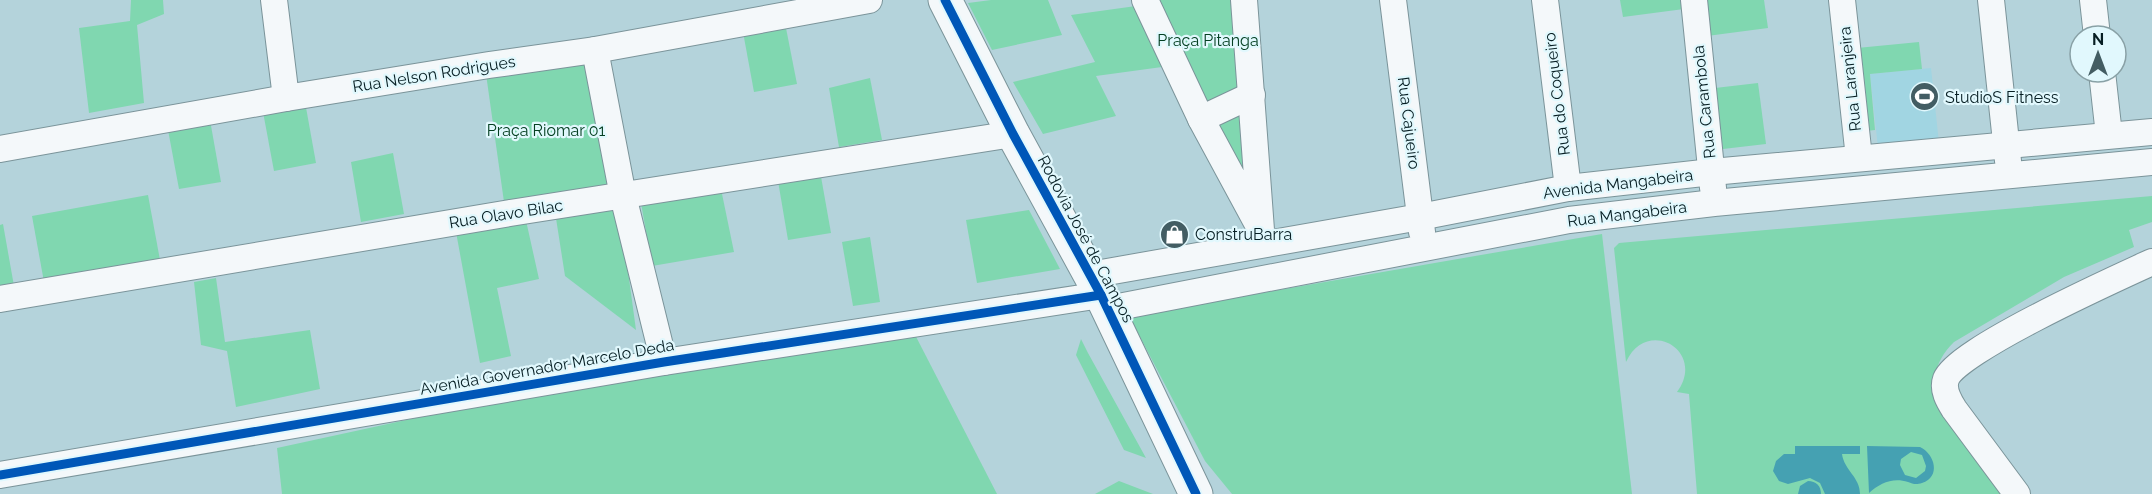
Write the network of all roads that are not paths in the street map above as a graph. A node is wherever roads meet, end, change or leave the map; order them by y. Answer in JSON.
{"nodes":[{"id":1,"x":274,"y":0,"type":"edge"},
{"id":2,"x":869,"y":0,"type":"edge"},
{"id":3,"x":945,"y":0,"type":"edge"},
{"id":4,"x":1145,"y":0,"type":"edge"},
{"id":5,"x":1244,"y":0,"type":"edge"},
{"id":6,"x":1393,"y":0,"type":"edge"},
{"id":7,"x":1545,"y":0,"type":"edge"},
{"id":8,"x":1694,"y":0,"type":"edge"},
{"id":9,"x":1842,"y":0,"type":"edge"},
{"id":10,"x":1991,"y":0,"type":"edge"},
{"id":11,"x":2093,"y":0,"type":"edge"},
{"id":12,"x":2096,"y":24,"type":"edge"},
{"id":13,"x":595,"y":50,"type":"junction"},
{"id":14,"x":2103,"y":84,"type":"edge"},
{"id":15,"x":1252,"y":95,"type":"junction"},
{"id":16,"x":286,"y":98,"type":"junction"},
{"id":17,"x":1201,"y":119,"type":"junction"},
{"id":18,"x":2152,"y":132,"type":"edge"},
{"id":19,"x":1013,"y":134,"type":"junction"},
{"id":20,"x":2109,"y":135,"type":"junction"},
{"id":21,"x":2007,"y":145,"type":"junction"},
{"id":22,"x":0,"y":149,"type":"edge"},
{"id":23,"x":1859,"y":158,"type":"junction"},
{"id":24,"x":2152,"y":162,"type":"edge"},
{"id":25,"x":1712,"y":172,"type":"junction"},
{"id":26,"x":2009,"y":175,"type":"junction"},
{"id":27,"x":1568,"y":188,"type":"junction"},
{"id":28,"x":623,"y":196,"type":"junction"},
{"id":29,"x":1714,"y":203,"type":"junction"},
{"id":30,"x":1420,"y":217,"type":"junction"},
{"id":31,"x":1264,"y":236,"type":"junction"},
{"id":32,"x":1424,"y":247,"type":"junction"},
{"id":33,"x":2152,"y":262,"type":"edge"},
{"id":34,"x":1100,"y":293,"type":"junction"},
{"id":35,"x":0,"y":299,"type":"edge"},
{"id":36,"x":664,"y":362,"type":"junction"},
{"id":37,"x":0,"y":475,"type":"edge"},
{"id":38,"x":1196,"y":494,"type":"edge"},
{"id":39,"x":2017,"y":494,"type":"edge"}],
"edges":[{"from":1,"to":16,"type":"street"},
{"from":2,"to":13,"type":"street","name":"Rua Nelson Rodrigues"},
{"from":3,"to":19,"type":"main road","name":"Rodovia José de Campos"},
{"from":4,"to":17,"type":"street"},
{"from":5,"to":15,"type":"street"},
{"from":6,"to":30,"type":"street","name":"Rua Cajueiro"},
{"from":7,"to":27,"type":"street","name":"Rua do Coqueiro"},
{"from":8,"to":25,"type":"street","name":"Rua Carambola"},
{"from":9,"to":23,"type":"street","name":"Rua Laranjeira"},
{"from":10,"to":21,"type":"street"},
{"from":11,"to":12,"type":"street"},
{"from":13,"to":16,"type":"street","name":"Rua Nelson Rodrigues"},
{"from":13,"to":28,"type":"street"},
{"from":14,"to":20,"type":"street"},
{"from":15,"to":17,"type":"street"},
{"from":15,"to":31,"type":"street"},
{"from":16,"to":22,"type":"street","name":"Rua Nelson Rodrigues"},
{"from":17,"to":31,"type":"street"},
{"from":18,"to":20,"type":"street","name":"Avenida Mangabeira"},
{"from":19,"to":28,"type":"street","name":"Rua Olavo Bilac"},
{"from":19,"to":34,"type":"main road","name":"Rodovia José de Campos"},
{"from":20,"to":21,"type":"street","name":"Avenida Mangabeira"},
{"from":21,"to":23,"type":"street","name":"Avenida Mangabeira"},
{"from":21,"to":26,"type":"street"},
{"from":23,"to":25,"type":"street","name":"Avenida Mangabeira"},
{"from":24,"to":26,"type":"street","name":"Rua Mangabeira"},
{"from":25,"to":27,"type":"street","name":"Avenida Mangabeira"},
{"from":25,"to":29,"type":"street","name":"Rua Carambola"},
{"from":26,"to":29,"type":"street","name":"Rua Mangabeira"},
{"from":27,"to":30,"type":"street","name":"Avenida Mangabeira"},
{"from":28,"to":35,"type":"street","name":"Rua Olavo Bilac"},
{"from":28,"to":36,"type":"street"},
{"from":29,"to":32,"type":"street","name":"Rua Mangabeira"},
{"from":30,"to":31,"type":"street","name":"Avenida Mangabeira"},
{"from":30,"to":32,"type":"street","name":"Rua Cajueiro"},
{"from":31,"to":34,"type":"street","name":"Avenida Mangabeira"},
{"from":32,"to":34,"type":"street","name":"Rua Mangabeira"},
{"from":33,"to":39,"type":"street"},
{"from":34,"to":36,"type":"street","name":"Avenida Governador Marcelo Deda"},
{"from":34,"to":38,"type":"main road","name":"Rodovia José de Campos"},
{"from":36,"to":37,"type":"street","name":"Avenida Governador Marcelo Deda"}]}
